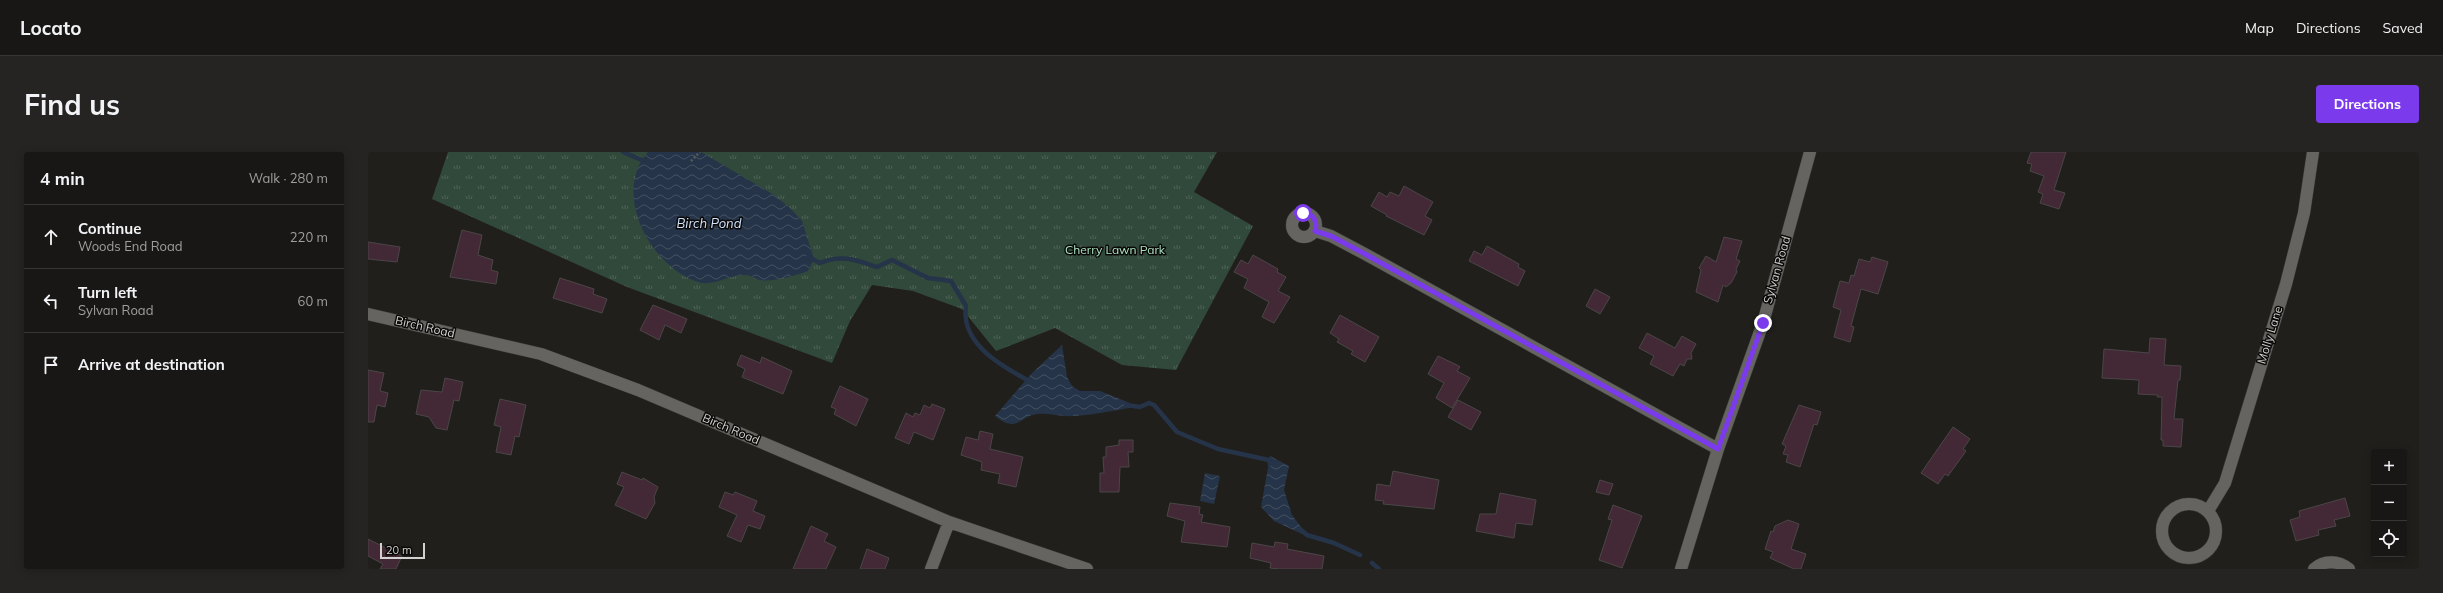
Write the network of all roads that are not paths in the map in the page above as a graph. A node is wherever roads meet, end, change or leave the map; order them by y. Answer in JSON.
{"nodes":[{"id":1,"x":1810,"y":152,"type":"edge"},
{"id":2,"x":2313,"y":152,"type":"edge"},
{"id":3,"x":1315,"y":231,"type":"dead end"},
{"id":4,"x":368,"y":314,"type":"edge"},
{"id":5,"x":1718,"y":449,"type":"junction"},
{"id":6,"x":2208,"y":511,"type":"junction"},
{"id":7,"x":949,"y":522,"type":"junction"},
{"id":8,"x":931,"y":569,"type":"edge"},
{"id":9,"x":1087,"y":569,"type":"edge"},
{"id":10,"x":1681,"y":569,"type":"edge"},
{"id":11,"x":2314,"y":569,"type":"edge"},
{"id":12,"x":2349,"y":569,"type":"edge"}],
"edges":[{"from":1,"to":5,"type":"street","name":"Sylvan Road"},
{"from":2,"to":6,"type":"street","name":"Molly Lane"},
{"from":3,"to":5,"type":"street"},
{"from":4,"to":7,"type":"street","name":"Birch Road"},
{"from":5,"to":10,"type":"street","name":"Sylvan Road"},
{"from":6,"to":6,"type":"street"},
{"from":7,"to":8,"type":"street"},
{"from":7,"to":9,"type":"street","name":"Birch Road"},
{"from":11,"to":12,"type":"street"}]}
